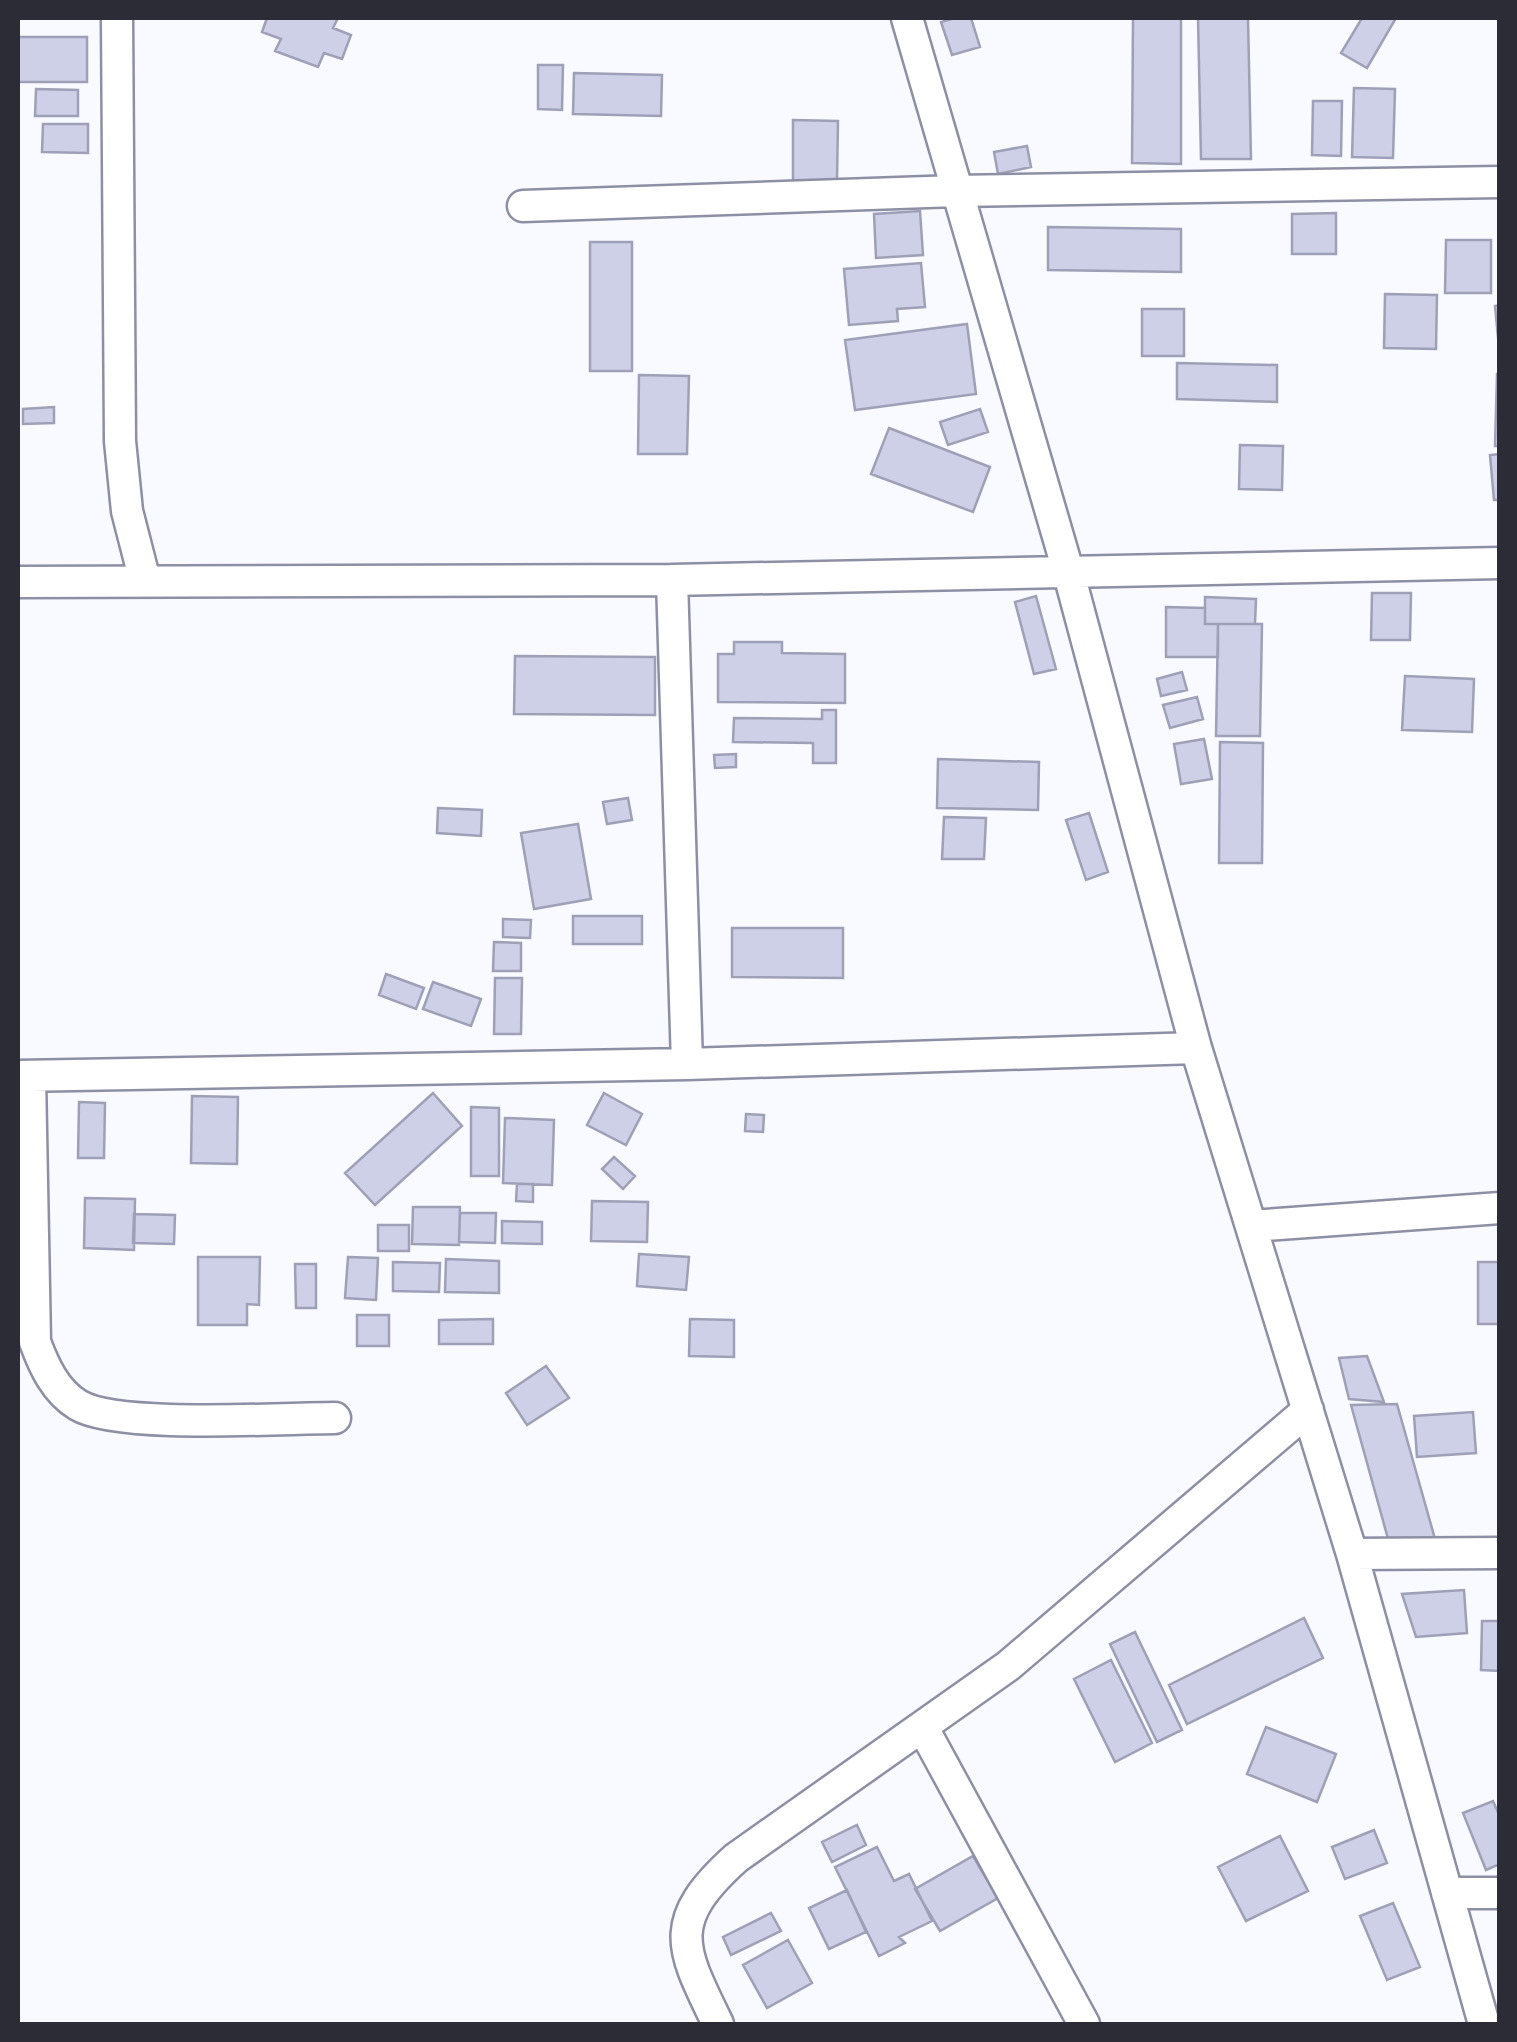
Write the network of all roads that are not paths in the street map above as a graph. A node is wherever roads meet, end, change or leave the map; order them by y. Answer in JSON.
{"nodes":[{"id":1,"x":117,"y":18,"type":"edge"},
{"id":2,"x":908,"y":18,"type":"edge"},
{"id":3,"x":1500,"y":182,"type":"edge"},
{"id":4,"x":956,"y":191,"type":"junction"},
{"id":5,"x":523,"y":206,"type":"dead end"},
{"id":6,"x":1500,"y":563,"type":"edge"},
{"id":7,"x":1069,"y":574,"type":"junction"},
{"id":8,"x":672,"y":580,"type":"junction"},
{"id":9,"x":144,"y":581,"type":"junction"},
{"id":10,"x":18,"y":582,"type":"edge"},
{"id":11,"x":1196,"y":1048,"type":"junction"},
{"id":12,"x":687,"y":1064,"type":"junction"},
{"id":13,"x":24,"y":1076,"type":"edge"},
{"id":14,"x":1500,"y":1208,"type":"edge"},
{"id":15,"x":1251,"y":1226,"type":"junction"},
{"id":16,"x":1308,"y":1410,"type":"junction"},
{"id":17,"x":335,"y":1418,"type":"dead end"},
{"id":18,"x":1352,"y":1554,"type":"junction"},
{"id":19,"x":1500,"y":1554,"type":"edge"},
{"id":20,"x":923,"y":1728,"type":"junction"},
{"id":21,"x":1446,"y":1893,"type":"junction"},
{"id":22,"x":1500,"y":1893,"type":"edge"},
{"id":23,"x":718,"y":2024,"type":"edge"},
{"id":24,"x":1084,"y":2024,"type":"edge"},
{"id":25,"x":1484,"y":2024,"type":"edge"}],
"edges":[{"from":1,"to":9,"type":"street"},
{"from":2,"to":4,"type":"street"},
{"from":3,"to":4,"type":"street"},
{"from":4,"to":5,"type":"street"},
{"from":4,"to":7,"type":"street"},
{"from":6,"to":7,"type":"street"},
{"from":7,"to":8,"type":"street"},
{"from":7,"to":11,"type":"street"},
{"from":8,"to":9,"type":"street"},
{"from":8,"to":12,"type":"street"},
{"from":9,"to":10,"type":"street"},
{"from":11,"to":12,"type":"street"},
{"from":11,"to":15,"type":"street"},
{"from":12,"to":13,"type":"street"},
{"from":13,"to":17,"type":"street"},
{"from":14,"to":15,"type":"street"},
{"from":15,"to":16,"type":"street"},
{"from":16,"to":18,"type":"street"},
{"from":16,"to":20,"type":"street"},
{"from":18,"to":19,"type":"street"},
{"from":18,"to":21,"type":"street"},
{"from":20,"to":23,"type":"street"},
{"from":20,"to":24,"type":"street"},
{"from":21,"to":22,"type":"street"},
{"from":21,"to":25,"type":"street"}]}
